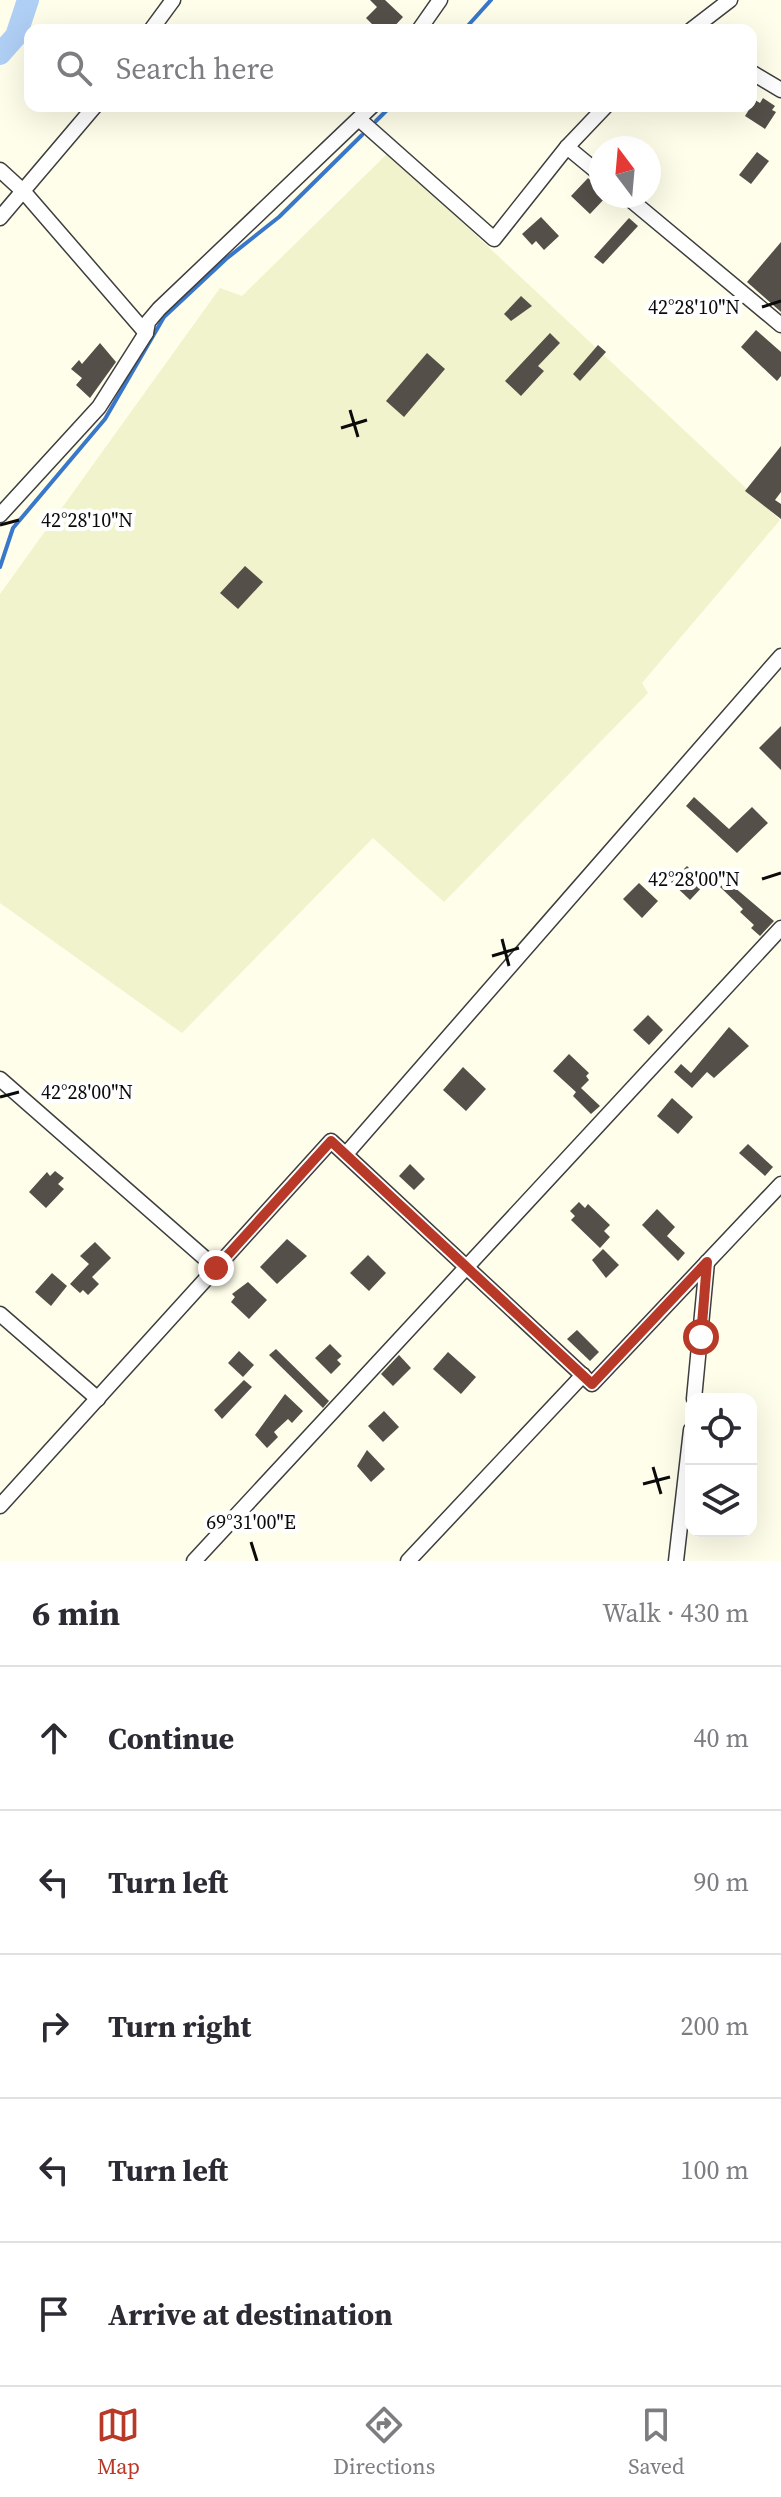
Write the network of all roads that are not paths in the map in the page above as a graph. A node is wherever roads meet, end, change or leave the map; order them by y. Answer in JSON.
{"nodes":[{"id":1,"x":173,"y":0,"type":"edge"},
{"id":2,"x":440,"y":0,"type":"edge"},
{"id":3,"x":730,"y":0,"type":"edge"},
{"id":4,"x":155,"y":24,"type":"edge"},
{"id":5,"x":423,"y":24,"type":"edge"},
{"id":6,"x":699,"y":24,"type":"edge"},
{"id":7,"x":757,"y":76,"type":"edge"},
{"id":8,"x":781,"y":90,"type":"edge"},
{"id":9,"x":90,"y":112,"type":"edge"},
{"id":10,"x":367,"y":112,"type":"edge"},
{"id":11,"x":600,"y":112,"type":"edge"},
{"id":12,"x":360,"y":120,"type":"junction"},
{"id":13,"x":567,"y":147,"type":"junction"},
{"id":14,"x":589,"y":165,"type":"edge"},
{"id":15,"x":0,"y":170,"type":"edge"},
{"id":16,"x":24,"y":192,"type":"junction"},
{"id":17,"x":640,"y":208,"type":"edge"},
{"id":18,"x":0,"y":218,"type":"edge"},
{"id":19,"x":781,"y":325,"type":"edge"},
{"id":20,"x":146,"y":333,"type":"junction"},
{"id":21,"x":0,"y":515,"type":"edge"},
{"id":22,"x":781,"y":656,"type":"edge"},
{"id":23,"x":781,"y":928,"type":"edge"},
{"id":24,"x":0,"y":1079,"type":"edge"},
{"id":25,"x":346,"y":1154,"type":"junction"},
{"id":26,"x":781,"y":1184,"type":"edge"},
{"id":27,"x":707,"y":1262,"type":"junction"},
{"id":28,"x":465,"y":1265,"type":"junction"},
{"id":29,"x":216,"y":1268,"type":"junction"},
{"id":30,"x":0,"y":1314,"type":"edge"},
{"id":31,"x":583,"y":1375,"type":"junction"},
{"id":32,"x":695,"y":1393,"type":"edge"},
{"id":33,"x":98,"y":1399,"type":"junction"},
{"id":34,"x":687,"y":1465,"type":"edge"},
{"id":35,"x":0,"y":1506,"type":"edge"},
{"id":36,"x":194,"y":1561,"type":"edge"},
{"id":37,"x":408,"y":1561,"type":"edge"},
{"id":38,"x":676,"y":1561,"type":"edge"}],
"edges":[{"from":1,"to":4,"type":"street"},
{"from":2,"to":5,"type":"street"},
{"from":3,"to":6,"type":"street"},
{"from":7,"to":8,"type":"street"},
{"from":9,"to":16,"type":"street"},
{"from":10,"to":12,"type":"street"},
{"from":11,"to":13,"type":"street"},
{"from":12,"to":13,"type":"street"},
{"from":12,"to":20,"type":"street"},
{"from":13,"to":14,"type":"street"},
{"from":15,"to":16,"type":"street"},
{"from":16,"to":18,"type":"street"},
{"from":16,"to":20,"type":"street"},
{"from":17,"to":19,"type":"street"},
{"from":20,"to":21,"type":"street"},
{"from":22,"to":25,"type":"street"},
{"from":23,"to":28,"type":"street"},
{"from":24,"to":29,"type":"street"},
{"from":25,"to":28,"type":"street"},
{"from":25,"to":29,"type":"street"},
{"from":26,"to":27,"type":"street"},
{"from":27,"to":31,"type":"street"},
{"from":27,"to":32,"type":"street"},
{"from":28,"to":31,"type":"street"},
{"from":28,"to":36,"type":"street"},
{"from":29,"to":33,"type":"street"},
{"from":30,"to":33,"type":"street"},
{"from":31,"to":37,"type":"street"},
{"from":33,"to":35,"type":"street"},
{"from":34,"to":38,"type":"street"}]}
